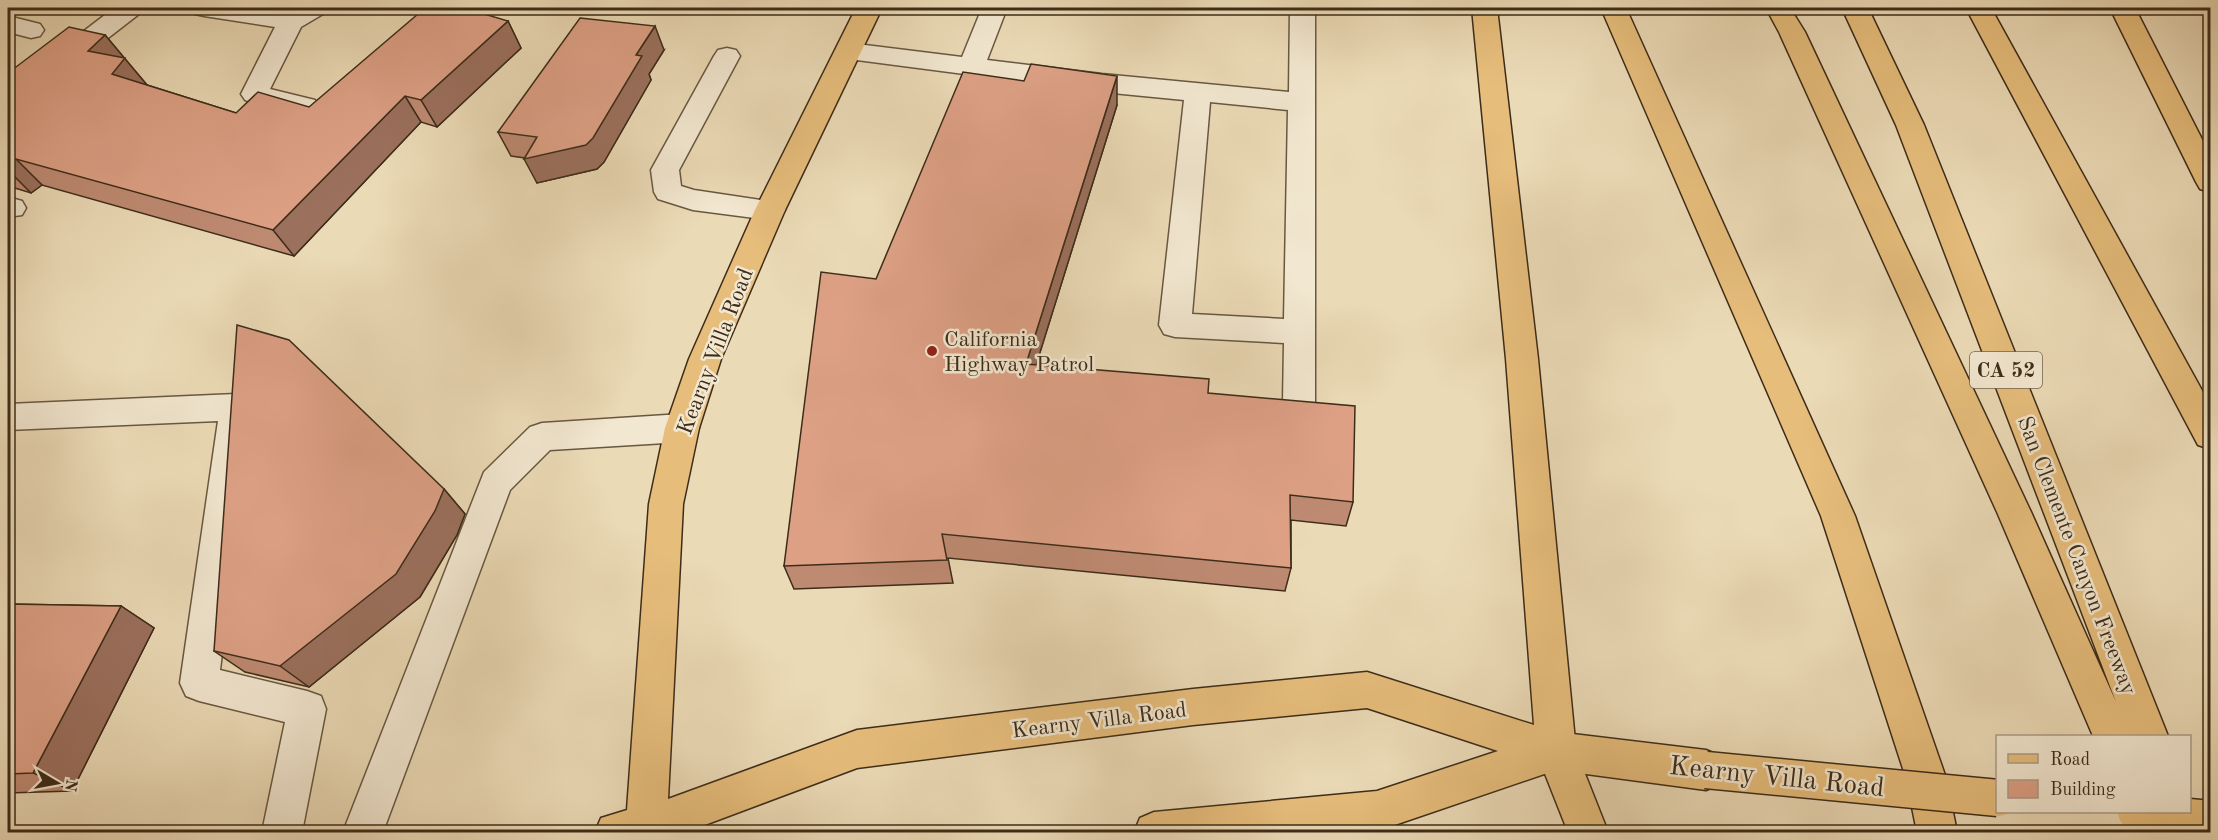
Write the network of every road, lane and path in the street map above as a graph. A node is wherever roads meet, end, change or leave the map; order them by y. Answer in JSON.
{"nodes":[{"id":1,"x":130,"y":8,"type":"edge"},
{"id":2,"x":204,"y":8,"type":"edge"},
{"id":3,"x":314,"y":8,"type":"edge"},
{"id":4,"x":869,"y":8,"type":"edge"},
{"id":5,"x":994,"y":8,"type":"edge"},
{"id":6,"x":1303,"y":8,"type":"edge"},
{"id":7,"x":1484,"y":8,"type":"edge"},
{"id":8,"x":1613,"y":8,"type":"edge"},
{"id":9,"x":1778,"y":8,"type":"edge"},
{"id":10,"x":1855,"y":8,"type":"edge"},
{"id":11,"x":1978,"y":8,"type":"edge"},
{"id":12,"x":2122,"y":8,"type":"edge"},
{"id":13,"x":291,"y":22,"type":"junction"},
{"id":14,"x":849,"y":51,"type":"junction"},
{"id":15,"x":727,"y":56,"type":"dead end"},
{"id":16,"x":972,"y":65,"type":"junction"},
{"id":17,"x":1198,"y":92,"type":"junction"},
{"id":18,"x":8,"y":102,"type":"edge"},
{"id":19,"x":1302,"y":102,"type":"junction"},
{"id":20,"x":305,"y":106,"type":"edge"},
{"id":21,"x":2211,"y":182,"type":"edge"},
{"id":22,"x":770,"y":210,"type":"junction"},
{"id":23,"x":1300,"y":332,"type":"junction"},
{"id":24,"x":1299,"y":402,"type":"edge"},
{"id":25,"x":8,"y":417,"type":"edge"},
{"id":26,"x":682,"y":428,"type":"junction"},
{"id":27,"x":2211,"y":435,"type":"edge"},
{"id":28,"x":2112,"y":735,"type":"edge"},
{"id":29,"x":2149,"y":735,"type":"edge"},
{"id":30,"x":1556,"y":751,"type":"junction"},
{"id":31,"x":1996,"y":798,"type":"edge"},
{"id":32,"x":2145,"y":813,"type":"edge"},
{"id":33,"x":2147,"y":813,"type":"edge"},
{"id":34,"x":2178,"y":813,"type":"edge"},
{"id":35,"x":2211,"y":819,"type":"edge"},
{"id":36,"x":646,"y":831,"type":"edge"},
{"id":37,"x":282,"y":832,"type":"edge"},
{"id":38,"x":363,"y":832,"type":"edge"},
{"id":39,"x":1154,"y":832,"type":"edge"},
{"id":40,"x":1588,"y":832,"type":"edge"},
{"id":41,"x":1937,"y":832,"type":"edge"},
{"id":42,"x":2154,"y":832,"type":"edge"},
{"id":43,"x":2187,"y":832,"type":"edge"}],
"edges":[{"from":1,"to":18,"type":"street"},
{"from":2,"to":13,"type":"street"},
{"from":3,"to":13,"type":"street"},
{"from":4,"to":14,"type":"main road","name":"Kearny Villa Road"},
{"from":5,"to":16,"type":"street"},
{"from":6,"to":19,"type":"street"},
{"from":7,"to":30,"type":"main road"},
{"from":8,"to":41,"type":"main road"},
{"from":9,"to":28,"type":"main road"},
{"from":10,"to":29,"type":"main road","name":"San Clemente Canyon Freeway","number":"CA 52"},
{"from":11,"to":27,"type":"main road"},
{"from":12,"to":21,"type":"main road"},
{"from":13,"to":20,"type":"street"},
{"from":14,"to":16,"type":"street"},
{"from":14,"to":22,"type":"main road","name":"Kearny Villa Road"},
{"from":15,"to":22,"type":"street"},
{"from":16,"to":17,"type":"street"},
{"from":17,"to":19,"type":"street"},
{"from":17,"to":23,"type":"street"},
{"from":19,"to":23,"type":"street"},
{"from":22,"to":26,"type":"main road","name":"Kearny Villa Road"},
{"from":23,"to":24,"type":"street"},
{"from":25,"to":37,"type":"street"},
{"from":26,"to":36,"type":"main road","name":"Kearny Villa Road"},
{"from":26,"to":38,"type":"street"},
{"from":30,"to":31,"type":"main road","name":"Kearny Villa Road","bridge":true},
{"from":30,"to":36,"type":"main road","name":"Kearny Villa Road"},
{"from":30,"to":39,"type":"main road","name":"Kearny Villa Road"},
{"from":30,"to":40,"type":"main road"},
{"from":32,"to":42,"type":"main road"},
{"from":33,"to":35,"type":"main road","bridge":true},
{"from":34,"to":43,"type":"main road"}]}
